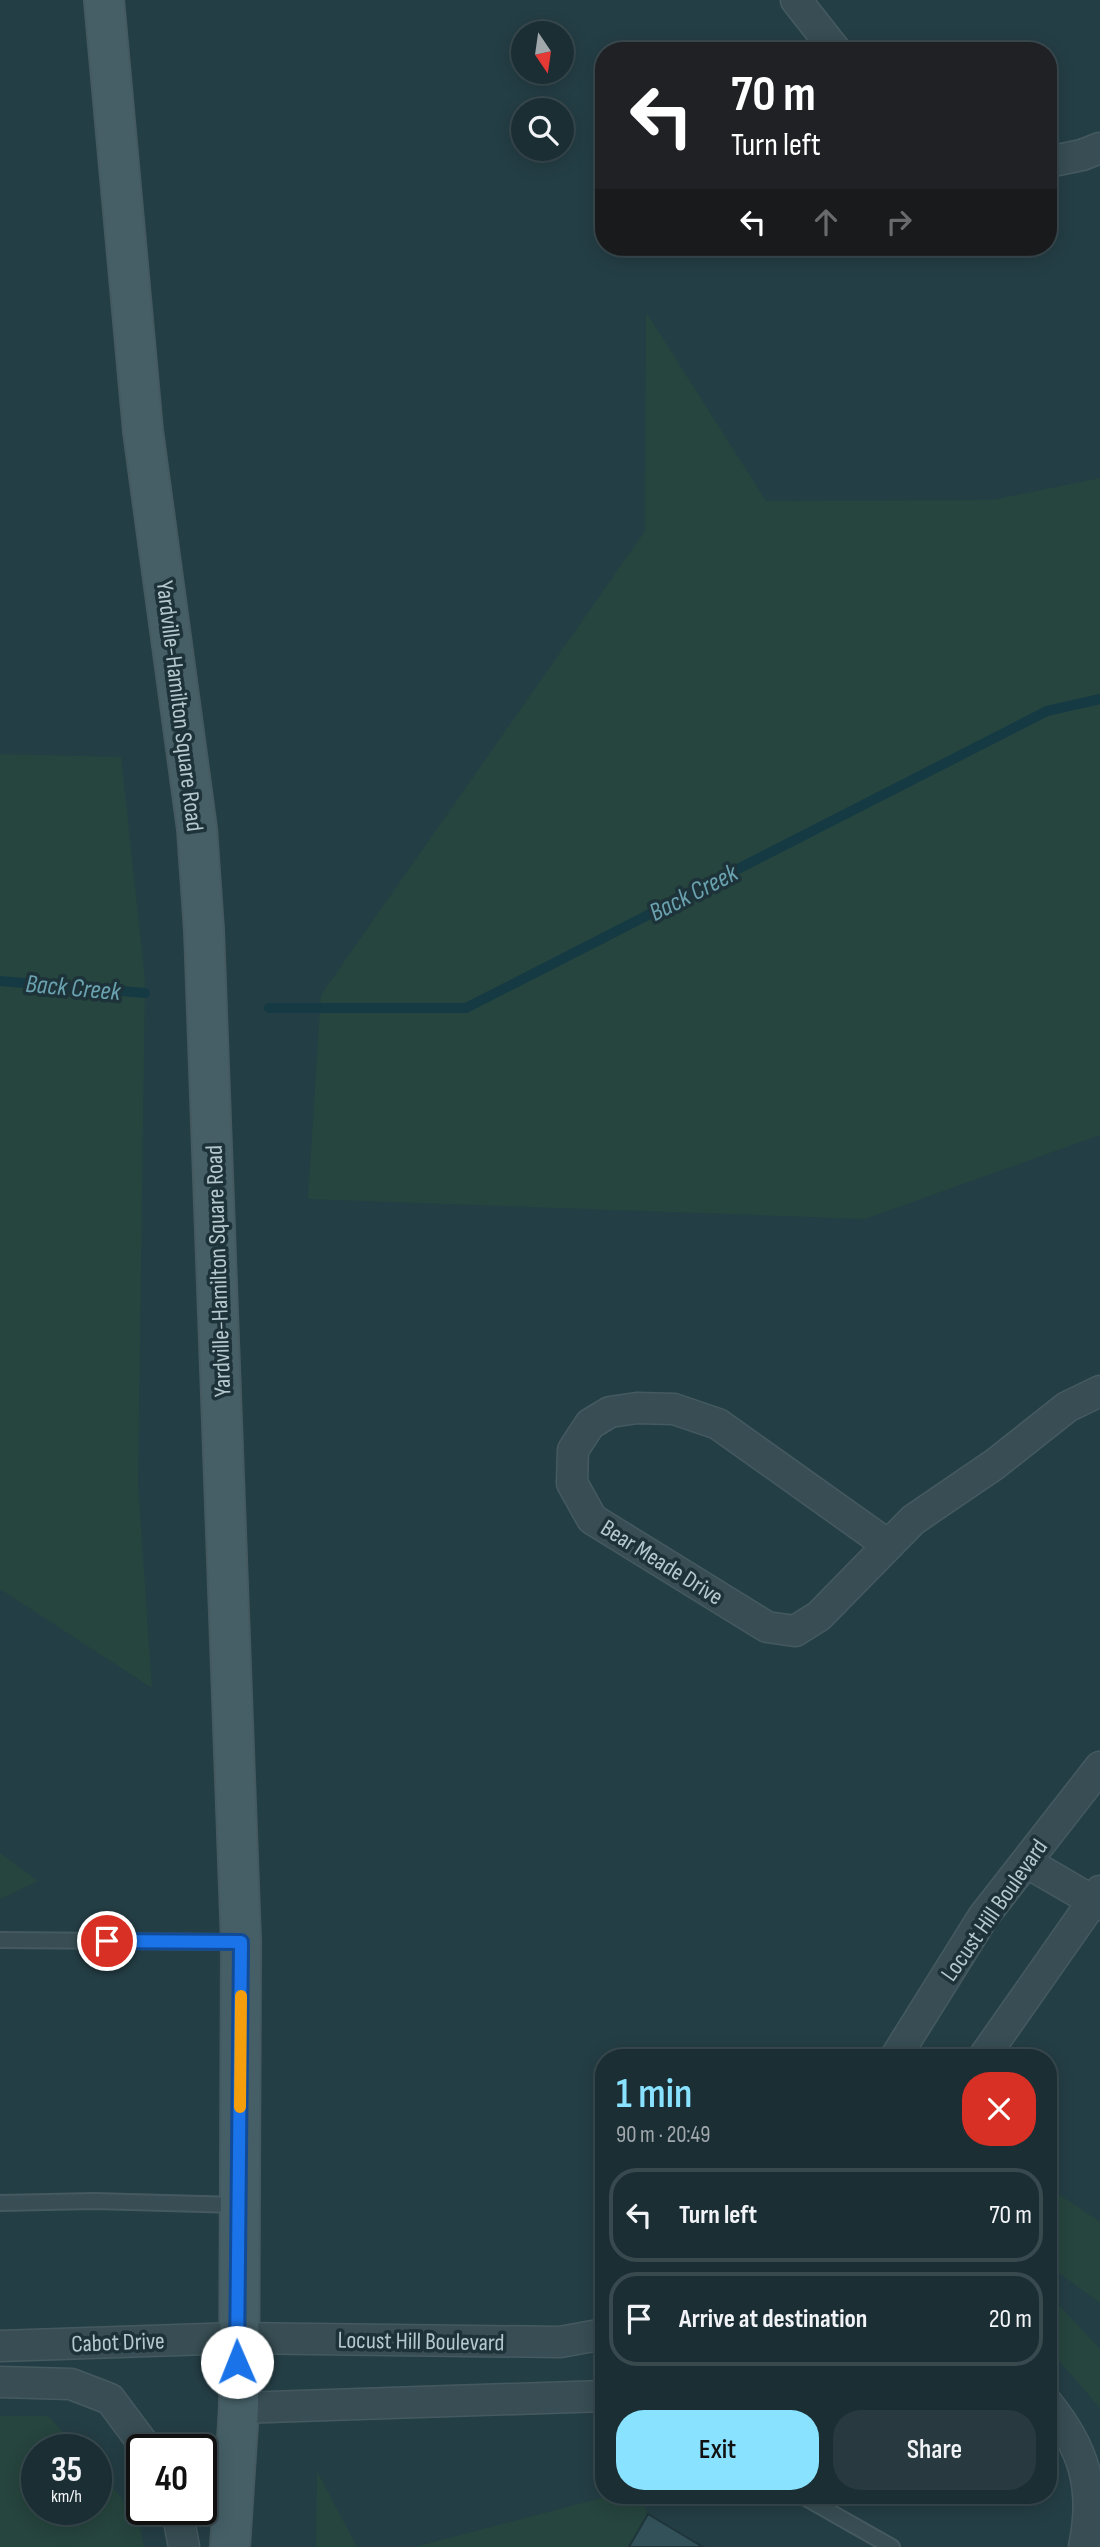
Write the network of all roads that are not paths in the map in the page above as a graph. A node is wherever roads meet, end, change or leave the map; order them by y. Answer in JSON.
{"nodes":[{"id":1,"x":104,"y":0,"type":"edge"},
{"id":2,"x":796,"y":0,"type":"edge"},
{"id":3,"x":829,"y":42,"type":"edge"},
{"id":4,"x":1100,"y":148,"type":"edge"},
{"id":5,"x":1057,"y":160,"type":"edge"},
{"id":6,"x":1100,"y":1391,"type":"edge"},
{"id":7,"x":888,"y":1545,"type":"junction"},
{"id":8,"x":1100,"y":1767,"type":"edge"},
{"id":9,"x":1026,"y":1862,"type":"junction"},
{"id":10,"x":1098,"y":1899,"type":"edge"},
{"id":11,"x":0,"y":1940,"type":"edge"},
{"id":12,"x":241,"y":1942,"type":"junction"},
{"id":13,"x":901,"y":2049,"type":"edge"},
{"id":14,"x":990,"y":2049,"type":"edge"},
{"id":15,"x":0,"y":2203,"type":"edge"},
{"id":16,"x":239,"y":2205,"type":"junction"},
{"id":17,"x":595,"y":2336,"type":"edge"},
{"id":18,"x":237,"y":2338,"type":"junction"},
{"id":19,"x":0,"y":2346,"type":"edge"},
{"id":20,"x":0,"y":2382,"type":"edge"},
{"id":21,"x":595,"y":2396,"type":"edge"},
{"id":22,"x":239,"y":2408,"type":"junction"},
{"id":23,"x":1057,"y":2415,"type":"edge"},
{"id":24,"x":136,"y":2434,"type":"edge"},
{"id":25,"x":816,"y":2504,"type":"edge"},
{"id":26,"x":180,"y":2525,"type":"edge"},
{"id":27,"x":888,"y":2546,"type":"edge"},
{"id":28,"x":184,"y":2547,"type":"edge"},
{"id":29,"x":230,"y":2547,"type":"edge"},
{"id":30,"x":1084,"y":2547,"type":"edge"}],
"edges":[{"from":1,"to":12,"type":"street","name":"Yardville-Hamilton Square Road"},
{"from":2,"to":3,"type":"street"},
{"from":4,"to":5,"type":"street"},
{"from":6,"to":7,"type":"street","name":"Bear Meade Drive"},
{"from":7,"to":7,"type":"street","name":"Bear Meade Drive"},
{"from":8,"to":9,"type":"street","name":"Locust Hill Boulevard"},
{"from":9,"to":10,"type":"street"},
{"from":9,"to":13,"type":"street","name":"Locust Hill Boulevard"},
{"from":10,"to":14,"type":"street"},
{"from":11,"to":12,"type":"lane"},
{"from":12,"to":16,"type":"street","name":"Yardville-Hamilton Square Road"},
{"from":15,"to":16,"type":"lane"},
{"from":16,"to":18,"type":"street","name":"Yardville-Hamilton Square Road"},
{"from":17,"to":18,"type":"street","name":"Locust Hill Boulevard"},
{"from":18,"to":19,"type":"street","name":"Cabot Drive"},
{"from":18,"to":22,"type":"street","name":"Yardville-Hamilton Square Road"},
{"from":20,"to":24,"type":"street"},
{"from":21,"to":22,"type":"street"},
{"from":22,"to":29,"type":"street","name":"Yardville-Hamilton Square Road"},
{"from":23,"to":30,"type":"street"},
{"from":25,"to":27,"type":"lane"},
{"from":26,"to":28,"type":"street"}]}
